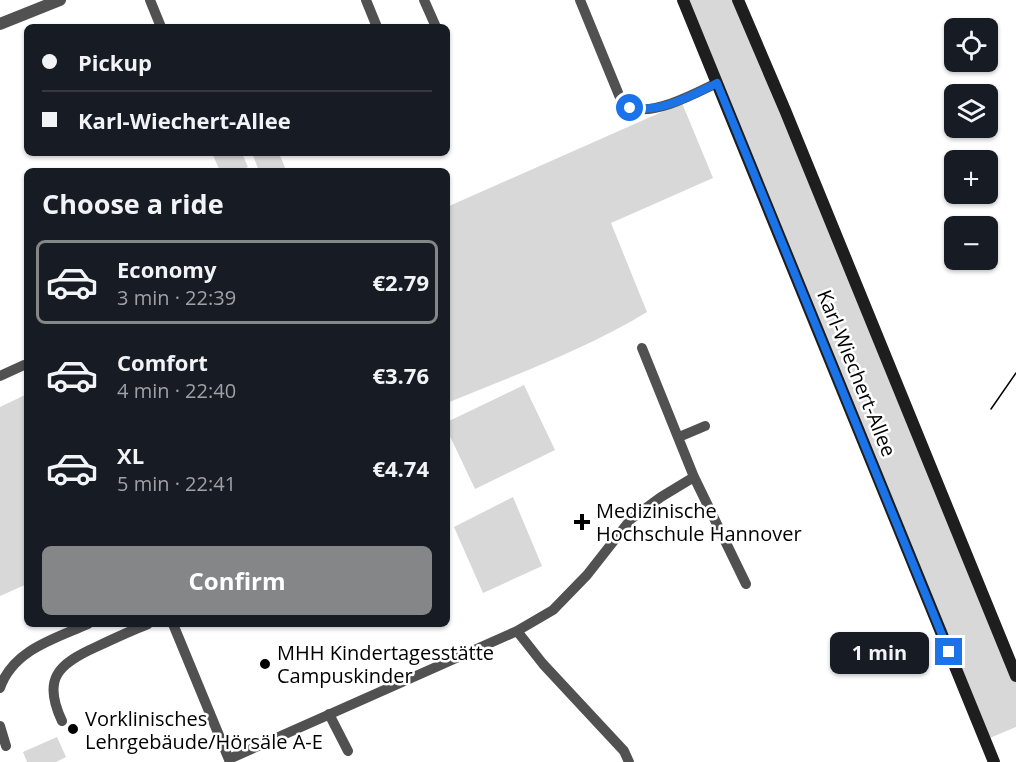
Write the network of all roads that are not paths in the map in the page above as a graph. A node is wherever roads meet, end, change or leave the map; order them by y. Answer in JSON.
{"nodes":[{"id":1,"x":60,"y":0,"type":"edge"},
{"id":2,"x":150,"y":0,"type":"edge"},
{"id":3,"x":366,"y":0,"type":"edge"},
{"id":4,"x":424,"y":0,"type":"edge"},
{"id":5,"x":580,"y":0,"type":"edge"},
{"id":6,"x":683,"y":0,"type":"edge"},
{"id":7,"x":738,"y":0,"type":"edge"},
{"id":8,"x":0,"y":24,"type":"edge"},
{"id":9,"x":160,"y":24,"type":"edge"},
{"id":10,"x":376,"y":24,"type":"edge"},
{"id":11,"x":435,"y":24,"type":"edge"},
{"id":12,"x":717,"y":83,"type":"junction"},
{"id":13,"x":642,"y":348,"type":"dead end"},
{"id":14,"x":24,"y":365,"type":"dead end"},
{"id":15,"x":0,"y":376,"type":"edge"},
{"id":16,"x":705,"y":426,"type":"dead end"},
{"id":17,"x":679,"y":437,"type":"junction"},
{"id":18,"x":694,"y":477,"type":"junction"},
{"id":19,"x":746,"y":584,"type":"dead end"},
{"id":20,"x":81,"y":627,"type":"edge"},
{"id":21,"x":141,"y":627,"type":"edge"},
{"id":22,"x":174,"y":627,"type":"edge"},
{"id":23,"x":517,"y":631,"type":"junction"},
{"id":24,"x":1016,"y":676,"type":"edge"},
{"id":25,"x":0,"y":688,"type":"edge"},
{"id":26,"x":329,"y":714,"type":"junction"},
{"id":27,"x":62,"y":721,"type":"dead end"},
{"id":28,"x":0,"y":726,"type":"edge"},
{"id":29,"x":6,"y":746,"type":"dead end"},
{"id":30,"x":348,"y":751,"type":"dead end"},
{"id":31,"x":230,"y":760,"type":"edge"},
{"id":32,"x":629,"y":762,"type":"edge"},
{"id":33,"x":994,"y":762,"type":"edge"}],
"edges":[{"from":1,"to":8,"type":"street"},
{"from":2,"to":9,"type":"lane"},
{"from":3,"to":10,"type":"lane"},
{"from":4,"to":11,"type":"lane"},
{"from":5,"to":12,"type":"lane"},
{"from":6,"to":12,"type":"main road","name":"Karl-Wiechert-Allee"},
{"from":7,"to":24,"type":"main road","name":"Karl-Wiechert-Allee"},
{"from":12,"to":33,"type":"main road","name":"Karl-Wiechert-Allee"},
{"from":13,"to":17,"type":"lane"},
{"from":14,"to":15,"type":"lane"},
{"from":16,"to":17,"type":"lane"},
{"from":17,"to":18,"type":"lane"},
{"from":18,"to":19,"type":"lane"},
{"from":18,"to":23,"type":"lane"},
{"from":20,"to":25,"type":"lane"},
{"from":21,"to":27,"type":"lane"},
{"from":22,"to":31,"type":"lane"},
{"from":23,"to":26,"type":"lane"},
{"from":23,"to":32,"type":"lane"},
{"from":26,"to":30,"type":"lane"},
{"from":26,"to":31,"type":"lane"},
{"from":28,"to":29,"type":"lane"}]}
